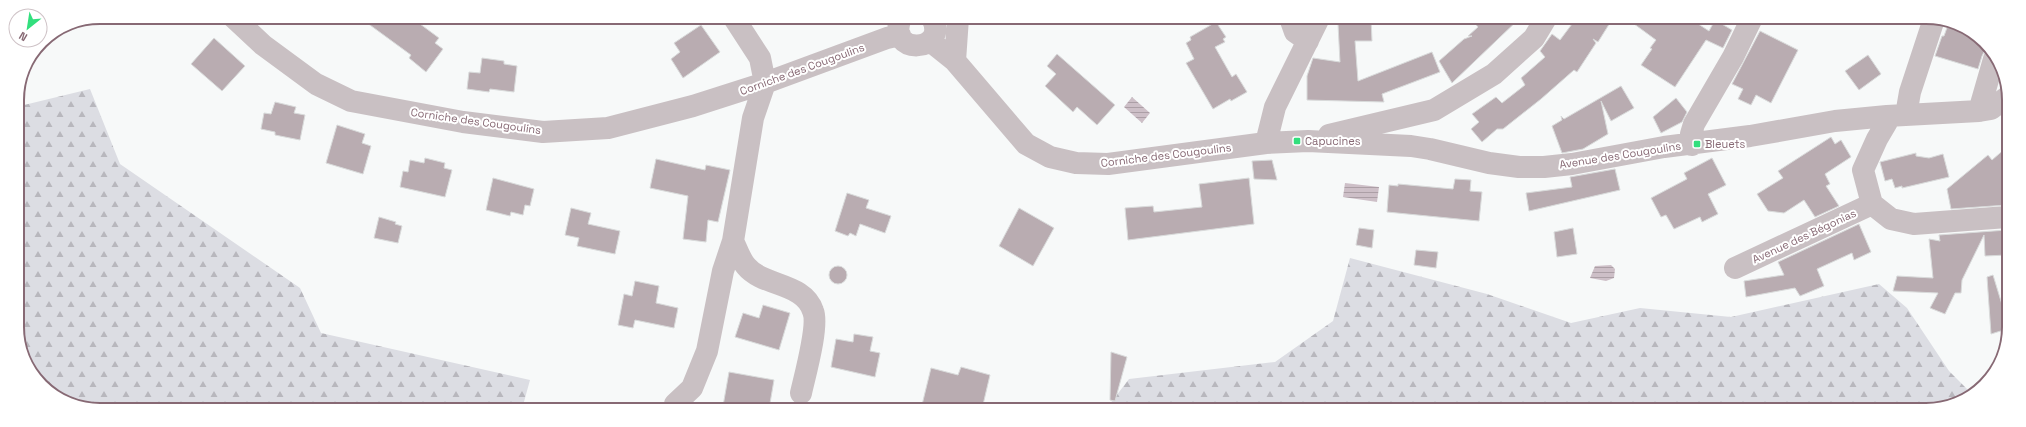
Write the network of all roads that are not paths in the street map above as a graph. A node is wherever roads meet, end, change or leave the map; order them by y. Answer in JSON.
{"nodes":[{"id":1,"x":240,"y":24,"type":"edge"},
{"id":2,"x":738,"y":24,"type":"edge"},
{"id":3,"x":934,"y":24,"type":"edge"},
{"id":4,"x":957,"y":24,"type":"edge"},
{"id":5,"x":1292,"y":24,"type":"edge"},
{"id":6,"x":1316,"y":24,"type":"edge"},
{"id":7,"x":1542,"y":24,"type":"edge"},
{"id":8,"x":1749,"y":24,"type":"edge"},
{"id":9,"x":1932,"y":25,"type":"edge"},
{"id":10,"x":901,"y":26,"type":"edge"},
{"id":11,"x":930,"y":41,"type":"junction"},
{"id":12,"x":1308,"y":41,"type":"junction"},
{"id":13,"x":954,"y":61,"type":"junction"},
{"id":14,"x":1993,"y":63,"type":"edge"},
{"id":15,"x":765,"y":83,"type":"junction"},
{"id":16,"x":2002,"y":101,"type":"edge"},
{"id":17,"x":1979,"y":111,"type":"junction"},
{"id":18,"x":1897,"y":115,"type":"junction"},
{"id":19,"x":1361,"y":135,"type":"junction"},
{"id":20,"x":1266,"y":143,"type":"junction"},
{"id":21,"x":1692,"y":145,"type":"junction"},
{"id":22,"x":1872,"y":204,"type":"junction"},
{"id":23,"x":2002,"y":217,"type":"edge"},
{"id":24,"x":733,"y":241,"type":"junction"},
{"id":25,"x":1735,"y":268,"type":"dead end"},
{"id":26,"x":801,"y":392,"type":"dead end"},
{"id":27,"x":676,"y":403,"type":"edge"}],
"edges":[{"from":1,"to":15,"type":"street","name":"Corniche des Cougoulins"},
{"from":2,"to":15,"type":"street"},
{"from":3,"to":11,"type":"street"},
{"from":4,"to":13,"type":"street"},
{"from":5,"to":12,"type":"street"},
{"from":6,"to":12,"type":"street"},
{"from":7,"to":19,"type":"street","name":"Corniche des Cougoulins"},
{"from":8,"to":21,"type":"street"},
{"from":9,"to":18,"type":"street"},
{"from":10,"to":11,"type":"street"},
{"from":10,"to":15,"type":"street","name":"Corniche des Cougoulins"},
{"from":11,"to":13,"type":"street","name":"Corniche des Cougoulins"},
{"from":12,"to":20,"type":"street"},
{"from":13,"to":20,"type":"street","name":"Corniche des Cougoulins"},
{"from":14,"to":17,"type":"street"},
{"from":15,"to":24,"type":"street"},
{"from":16,"to":17,"type":"street","name":"Avenue des Cougoulins"},
{"from":17,"to":18,"type":"street","name":"Avenue des Cougoulins"},
{"from":18,"to":21,"type":"street","name":"Avenue des Cougoulins"},
{"from":18,"to":22,"type":"street"},
{"from":19,"to":20,"type":"street","name":"Corniche des Cougoulins"},
{"from":19,"to":21,"type":"street","name":"Avenue des Cougoulins"},
{"from":22,"to":23,"type":"street"},
{"from":22,"to":25,"type":"street","name":"Avenue des Bégonias"},
{"from":24,"to":26,"type":"street"},
{"from":24,"to":27,"type":"street"}]}
